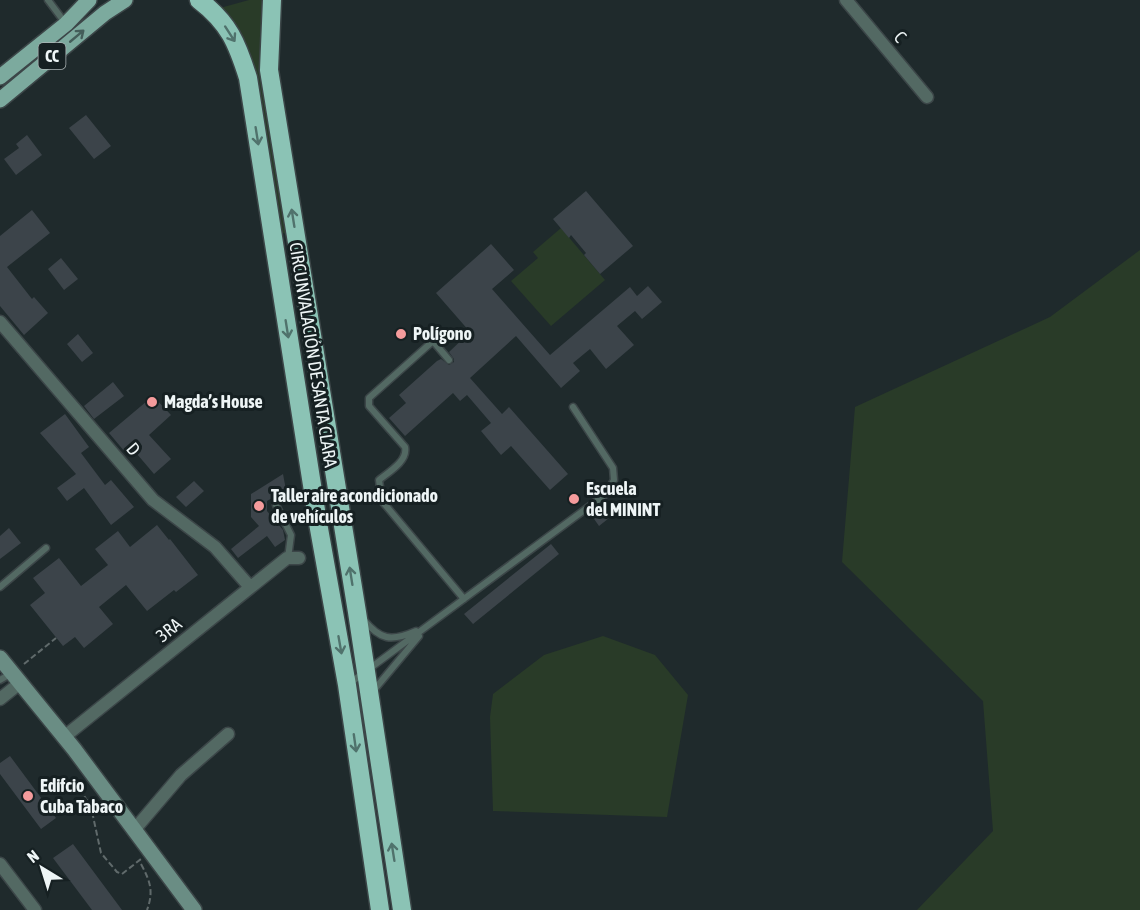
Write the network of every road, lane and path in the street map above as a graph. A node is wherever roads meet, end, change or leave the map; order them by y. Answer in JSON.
{"nodes":[{"id":1,"x":48,"y":0,"type":"edge"},
{"id":2,"x":89,"y":0,"type":"edge"},
{"id":3,"x":125,"y":0,"type":"edge"},
{"id":4,"x":199,"y":0,"type":"edge"},
{"id":5,"x":272,"y":0,"type":"edge"},
{"id":6,"x":846,"y":0,"type":"edge"},
{"id":7,"x":66,"y":24,"type":"junction"},
{"id":8,"x":0,"y":77,"type":"edge"},
{"id":9,"x":927,"y":97,"type":"dead end"},
{"id":10,"x":0,"y":100,"type":"edge"},
{"id":11,"x":0,"y":322,"type":"edge"},
{"id":12,"x":449,"y":360,"type":"dead end"},
{"id":13,"x":573,"y":407,"type":"dead end"},
{"id":14,"x":276,"y":505,"type":"dead end"},
{"id":15,"x":46,"y":548,"type":"dead end"},
{"id":16,"x":293,"y":558,"type":"joint"},
{"id":17,"x":0,"y":587,"type":"edge"},
{"id":18,"x":250,"y":587,"type":"junction"},
{"id":19,"x":464,"y":599,"type":"junction"},
{"id":20,"x":357,"y":612,"type":"junction"},
{"id":21,"x":429,"y":626,"type":"junction"},
{"id":22,"x":56,"y":638,"type":"dead end"},
{"id":23,"x":0,"y":658,"type":"edge"},
{"id":24,"x":366,"y":671,"type":"junction"},
{"id":25,"x":11,"y":679,"type":"edge"},
{"id":26,"x":347,"y":685,"type":"junction"},
{"id":27,"x":370,"y":695,"type":"junction"},
{"id":28,"x":0,"y":699,"type":"edge"},
{"id":29,"x":228,"y":734,"type":"dead end"},
{"id":30,"x":64,"y":737,"type":"junction"},
{"id":31,"x":48,"y":788,"type":"dead end"},
{"id":32,"x":135,"y":829,"type":"junction"},
{"id":33,"x":147,"y":846,"type":"junction"},
{"id":34,"x":139,"y":862,"type":"junction"},
{"id":35,"x":0,"y":864,"type":"edge"},
{"id":36,"x":35,"y":910,"type":"edge"},
{"id":37,"x":147,"y":910,"type":"edge"},
{"id":38,"x":194,"y":910,"type":"edge"},
{"id":39,"x":380,"y":910,"type":"edge"},
{"id":40,"x":402,"y":910,"type":"edge"}],
"edges":[{"from":1,"to":7,"type":"lane"},
{"from":2,"to":7,"type":"main road","number":"CC"},
{"from":10,"to":3,"type":"main road","number":"CC","one_way":true},
{"from":4,"to":26,"type":"highway","name":"CIRCUNVALACIÓN DE SANTA CLARA","one_way":true},
{"from":20,"to":5,"type":"highway","name":"CIRCUNVALACIÓN DE SANTA CLARA","one_way":true},
{"from":6,"to":9,"type":"street","name":"C"},
{"from":7,"to":8,"type":"main road","number":"CC"},
{"from":11,"to":18,"type":"street","name":"D"},
{"from":12,"to":19,"type":"lane"},
{"from":13,"to":19,"type":"lane"},
{"from":14,"to":16,"type":"lane"},
{"from":15,"to":17,"type":"lane"},
{"from":16,"to":18,"type":"street","name":"3RA"},
{"from":18,"to":30,"type":"street","name":"3RA"},
{"from":19,"to":21,"type":"lane"},
{"from":20,"to":21,"type":"lane"},
{"from":20,"to":24,"type":"highway","name":"CIRCUNVALACIÓN DE SANTA CLARA"},
{"from":21,"to":24,"type":"lane"},
{"from":21,"to":27,"type":"lane"},
{"from":22,"to":25,"type":"path"},
{"from":23,"to":25,"type":"street"},
{"from":24,"to":26,"type":"lane"},
{"from":24,"to":27,"type":"highway","name":"CIRCUNVALACIÓN DE SANTA CLARA"},
{"from":25,"to":28,"type":"street"},
{"from":25,"to":30,"type":"street"},
{"from":26,"to":39,"type":"highway","name":"CIRCUNVALACIÓN DE SANTA CLARA","one_way":true},
{"from":40,"to":27,"type":"highway","name":"CIRCUNVALACIÓN DE SANTA CLARA","one_way":true},
{"from":29,"to":32,"type":"street"},
{"from":30,"to":32,"type":"street"},
{"from":31,"to":34,"type":"path"},
{"from":32,"to":33,"type":"street"},
{"from":33,"to":34,"type":"path"},
{"from":33,"to":38,"type":"street"},
{"from":34,"to":37,"type":"path"},
{"from":35,"to":36,"type":"street"}]}
